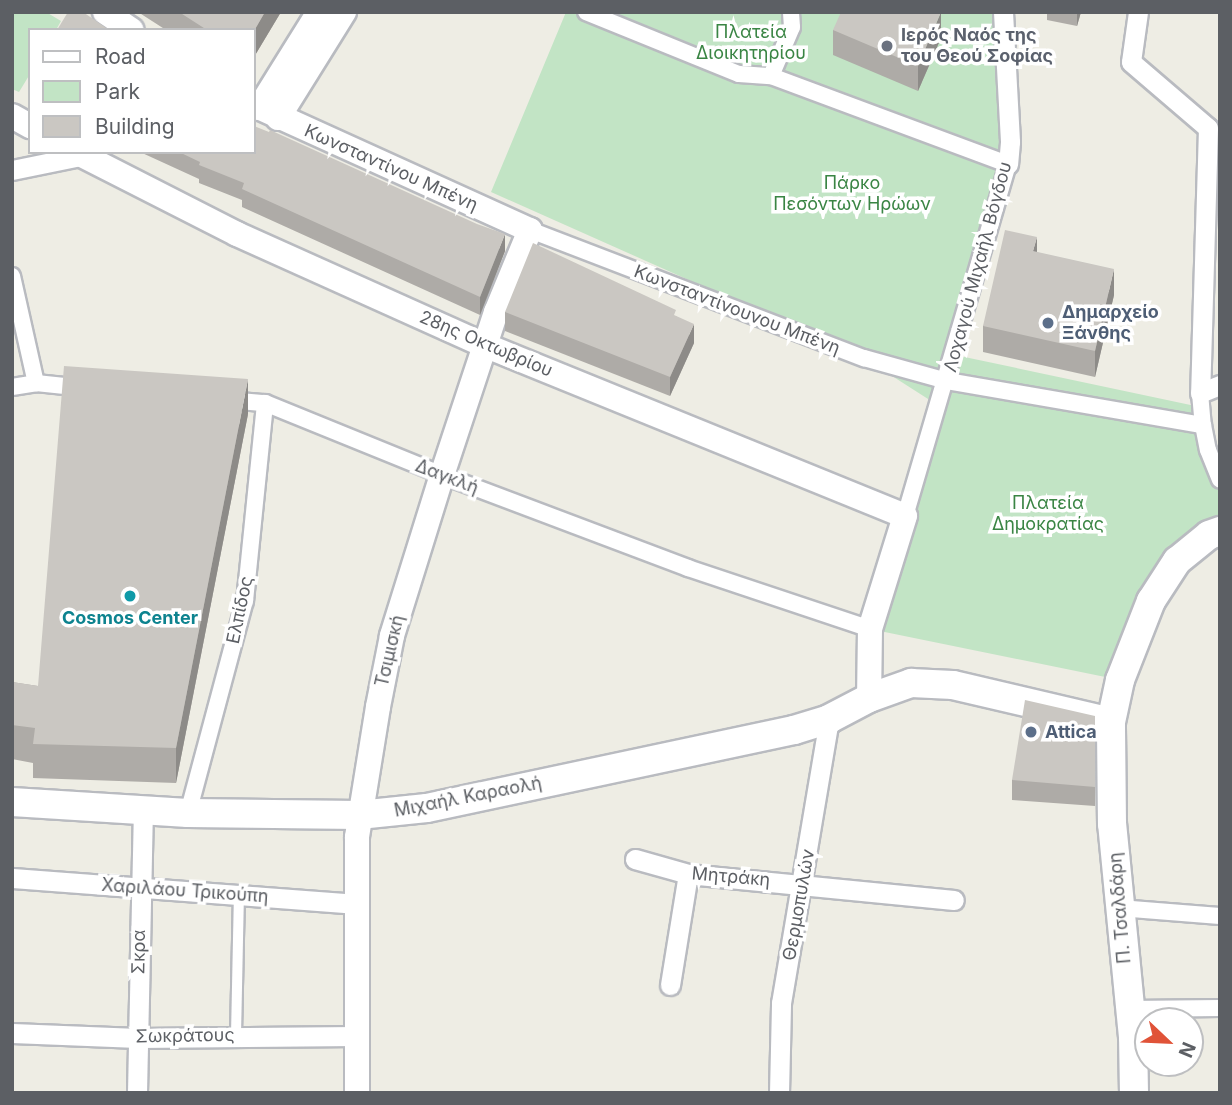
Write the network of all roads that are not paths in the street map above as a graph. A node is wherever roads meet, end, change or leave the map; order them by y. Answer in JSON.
{"nodes":[{"id":1,"x":106,"y":12,"type":"edge"},
{"id":2,"x":319,"y":12,"type":"edge"},
{"id":3,"x":344,"y":12,"type":"edge"},
{"id":4,"x":586,"y":12,"type":"edge"},
{"id":5,"x":792,"y":12,"type":"edge"},
{"id":6,"x":1003,"y":12,"type":"edge"},
{"id":7,"x":1138,"y":12,"type":"edge"},
{"id":8,"x":129,"y":28,"type":"edge"},
{"id":9,"x":771,"y":76,"type":"junction"},
{"id":10,"x":264,"y":110,"type":"edge"},
{"id":11,"x":12,"y":116,"type":"edge"},
{"id":12,"x":28,"y":125,"type":"edge"},
{"id":13,"x":79,"y":154,"type":"edge"},
{"id":14,"x":1008,"y":164,"type":"junction"},
{"id":15,"x":12,"y":170,"type":"edge"},
{"id":16,"x":530,"y":230,"type":"junction"},
{"id":17,"x":12,"y":276,"type":"edge"},
{"id":18,"x":484,"y":345,"type":"junction"},
{"id":19,"x":947,"y":381,"type":"junction"},
{"id":20,"x":36,"y":383,"type":"junction"},
{"id":21,"x":1220,"y":385,"type":"edge"},
{"id":22,"x":12,"y":387,"type":"edge"},
{"id":23,"x":104,"y":389,"type":"edge"},
{"id":24,"x":1200,"y":393,"type":"junction"},
{"id":25,"x":211,"y":399,"type":"edge"},
{"id":26,"x":265,"y":403,"type":"junction"},
{"id":27,"x":1203,"y":425,"type":"junction"},
{"id":28,"x":442,"y":475,"type":"junction"},
{"id":29,"x":1220,"y":480,"type":"edge"},
{"id":30,"x":905,"y":516,"type":"junction"},
{"id":31,"x":1220,"y":531,"type":"edge"},
{"id":32,"x":870,"y":629,"type":"junction"},
{"id":33,"x":869,"y":698,"type":"junction"},
{"id":34,"x":829,"y":719,"type":"junction"},
{"id":35,"x":1111,"y":722,"type":"junction"},
{"id":36,"x":12,"y":802,"type":"edge"},
{"id":37,"x":143,"y":811,"type":"junction"},
{"id":38,"x":188,"y":813,"type":"junction"},
{"id":39,"x":359,"y":815,"type":"junction"},
{"id":40,"x":635,"y":859,"type":"dead end"},
{"id":41,"x":688,"y":874,"type":"junction"},
{"id":42,"x":12,"y":878,"type":"edge"},
{"id":43,"x":803,"y":883,"type":"junction"},
{"id":44,"x":141,"y":888,"type":"junction"},
{"id":45,"x":239,"y":895,"type":"junction"},
{"id":46,"x":954,"y":900,"type":"dead end"},
{"id":47,"x":358,"y":904,"type":"junction"},
{"id":48,"x":1119,"y":908,"type":"junction"},
{"id":49,"x":1220,"y":916,"type":"edge"},
{"id":50,"x":670,"y":985,"type":"dead end"},
{"id":51,"x":1220,"y":1008,"type":"edge"},
{"id":52,"x":1130,"y":1009,"type":"junction"},
{"id":53,"x":12,"y":1033,"type":"edge"},
{"id":54,"x":236,"y":1035,"type":"junction"},
{"id":55,"x":358,"y":1037,"type":"junction"},
{"id":56,"x":138,"y":1038,"type":"junction"},
{"id":57,"x":137,"y":1093,"type":"edge"},
{"id":58,"x":357,"y":1093,"type":"edge"},
{"id":59,"x":779,"y":1093,"type":"edge"},
{"id":60,"x":1133,"y":1093,"type":"edge"}],
"edges":[{"from":1,"to":8,"type":"street"},
{"from":2,"to":10,"type":"street"},
{"from":3,"to":10,"type":"street"},
{"from":4,"to":9,"type":"street"},
{"from":5,"to":9,"type":"street"},
{"from":6,"to":14,"type":"street","name":"Λοχαγού Μιχαήλ Βόγδου"},
{"from":7,"to":24,"type":"street"},
{"from":9,"to":14,"type":"street"},
{"from":10,"to":16,"type":"street","name":"Κωνσταντίνου Μπένη"},
{"from":11,"to":12,"type":"street"},
{"from":13,"to":15,"type":"street"},
{"from":13,"to":18,"type":"street","name":"28ης Οκτωβρίου"},
{"from":14,"to":19,"type":"street","name":"Λοχαγού Μιχαήλ Βόγδου"},
{"from":16,"to":18,"type":"street","name":"Τσιμισκή"},
{"from":16,"to":19,"type":"street","name":"Κωνσταντίνουνου Μπένη"},
{"from":17,"to":20,"type":"street"},
{"from":18,"to":28,"type":"street","name":"Τσιμισκή"},
{"from":18,"to":30,"type":"street","name":"28ης Οκτωβρίου"},
{"from":19,"to":27,"type":"street","name":"Κωνσταντίνουνου Μπένη"},
{"from":19,"to":30,"type":"street","name":"Λοχαγού Μιχαήλ Βόγδου"},
{"from":20,"to":22,"type":"street"},
{"from":20,"to":23,"type":"street"},
{"from":21,"to":24,"type":"street"},
{"from":24,"to":27,"type":"street"},
{"from":25,"to":26,"type":"street","name":"Δαγκλή"},
{"from":26,"to":28,"type":"street","name":"Δαγκλή"},
{"from":26,"to":38,"type":"street","name":"Ελπίδος"},
{"from":27,"to":29,"type":"street"},
{"from":28,"to":32,"type":"street","name":"Δαγκλή"},
{"from":28,"to":39,"type":"street","name":"Τσιμισκή"},
{"from":30,"to":32,"type":"street"},
{"from":31,"to":35,"type":"main road","name":"Π. Τσαλδάρη"},
{"from":32,"to":33,"type":"street"},
{"from":33,"to":34,"type":"main road","name":"Μιχαήλ Καραολή"},
{"from":33,"to":35,"type":"main road","name":"Μιχαήλ Καραολή"},
{"from":34,"to":39,"type":"main road","name":"Μιχαήλ Καραολή"},
{"from":34,"to":43,"type":"street","name":"Θερμοπυλών"},
{"from":35,"to":48,"type":"main road","name":"Π. Τσαλδάρη"},
{"from":36,"to":37,"type":"main road","name":"Μιχαήλ Καραολή"},
{"from":37,"to":38,"type":"main road","name":"Μιχαήλ Καραολή"},
{"from":37,"to":44,"type":"street","name":"Σκρα"},
{"from":38,"to":39,"type":"main road","name":"Μιχαήλ Καραολή"},
{"from":39,"to":47,"type":"street","name":"Τσιμισκή"},
{"from":40,"to":41,"type":"street","name":"Μητράκη"},
{"from":41,"to":43,"type":"street","name":"Μητράκη"},
{"from":41,"to":50,"type":"street"},
{"from":42,"to":44,"type":"street","name":"Χαριλάου Τρικούπη"},
{"from":43,"to":46,"type":"street","name":"Μητράκη"},
{"from":43,"to":59,"type":"street","name":"Θερμοπυλών"},
{"from":44,"to":45,"type":"street","name":"Χαριλάου Τρικούπη"},
{"from":44,"to":56,"type":"street","name":"Σκρα"},
{"from":45,"to":47,"type":"street","name":"Χαριλάου Τρικούπη"},
{"from":45,"to":54,"type":"lane"},
{"from":47,"to":55,"type":"street","name":"Τσιμισκή"},
{"from":48,"to":49,"type":"street"},
{"from":48,"to":52,"type":"main road","name":"Π. Τσαλδάρη"},
{"from":51,"to":52,"type":"street"},
{"from":52,"to":60,"type":"main road","name":"Π. Τσαλδάρη"},
{"from":53,"to":56,"type":"street","name":"Σωκράτους"},
{"from":54,"to":55,"type":"street","name":"Σωκράτους"},
{"from":54,"to":56,"type":"street","name":"Σωκράτους"},
{"from":55,"to":58,"type":"street","name":"Τσιμισκή"},
{"from":56,"to":57,"type":"street","name":"Σκρα"}]}
